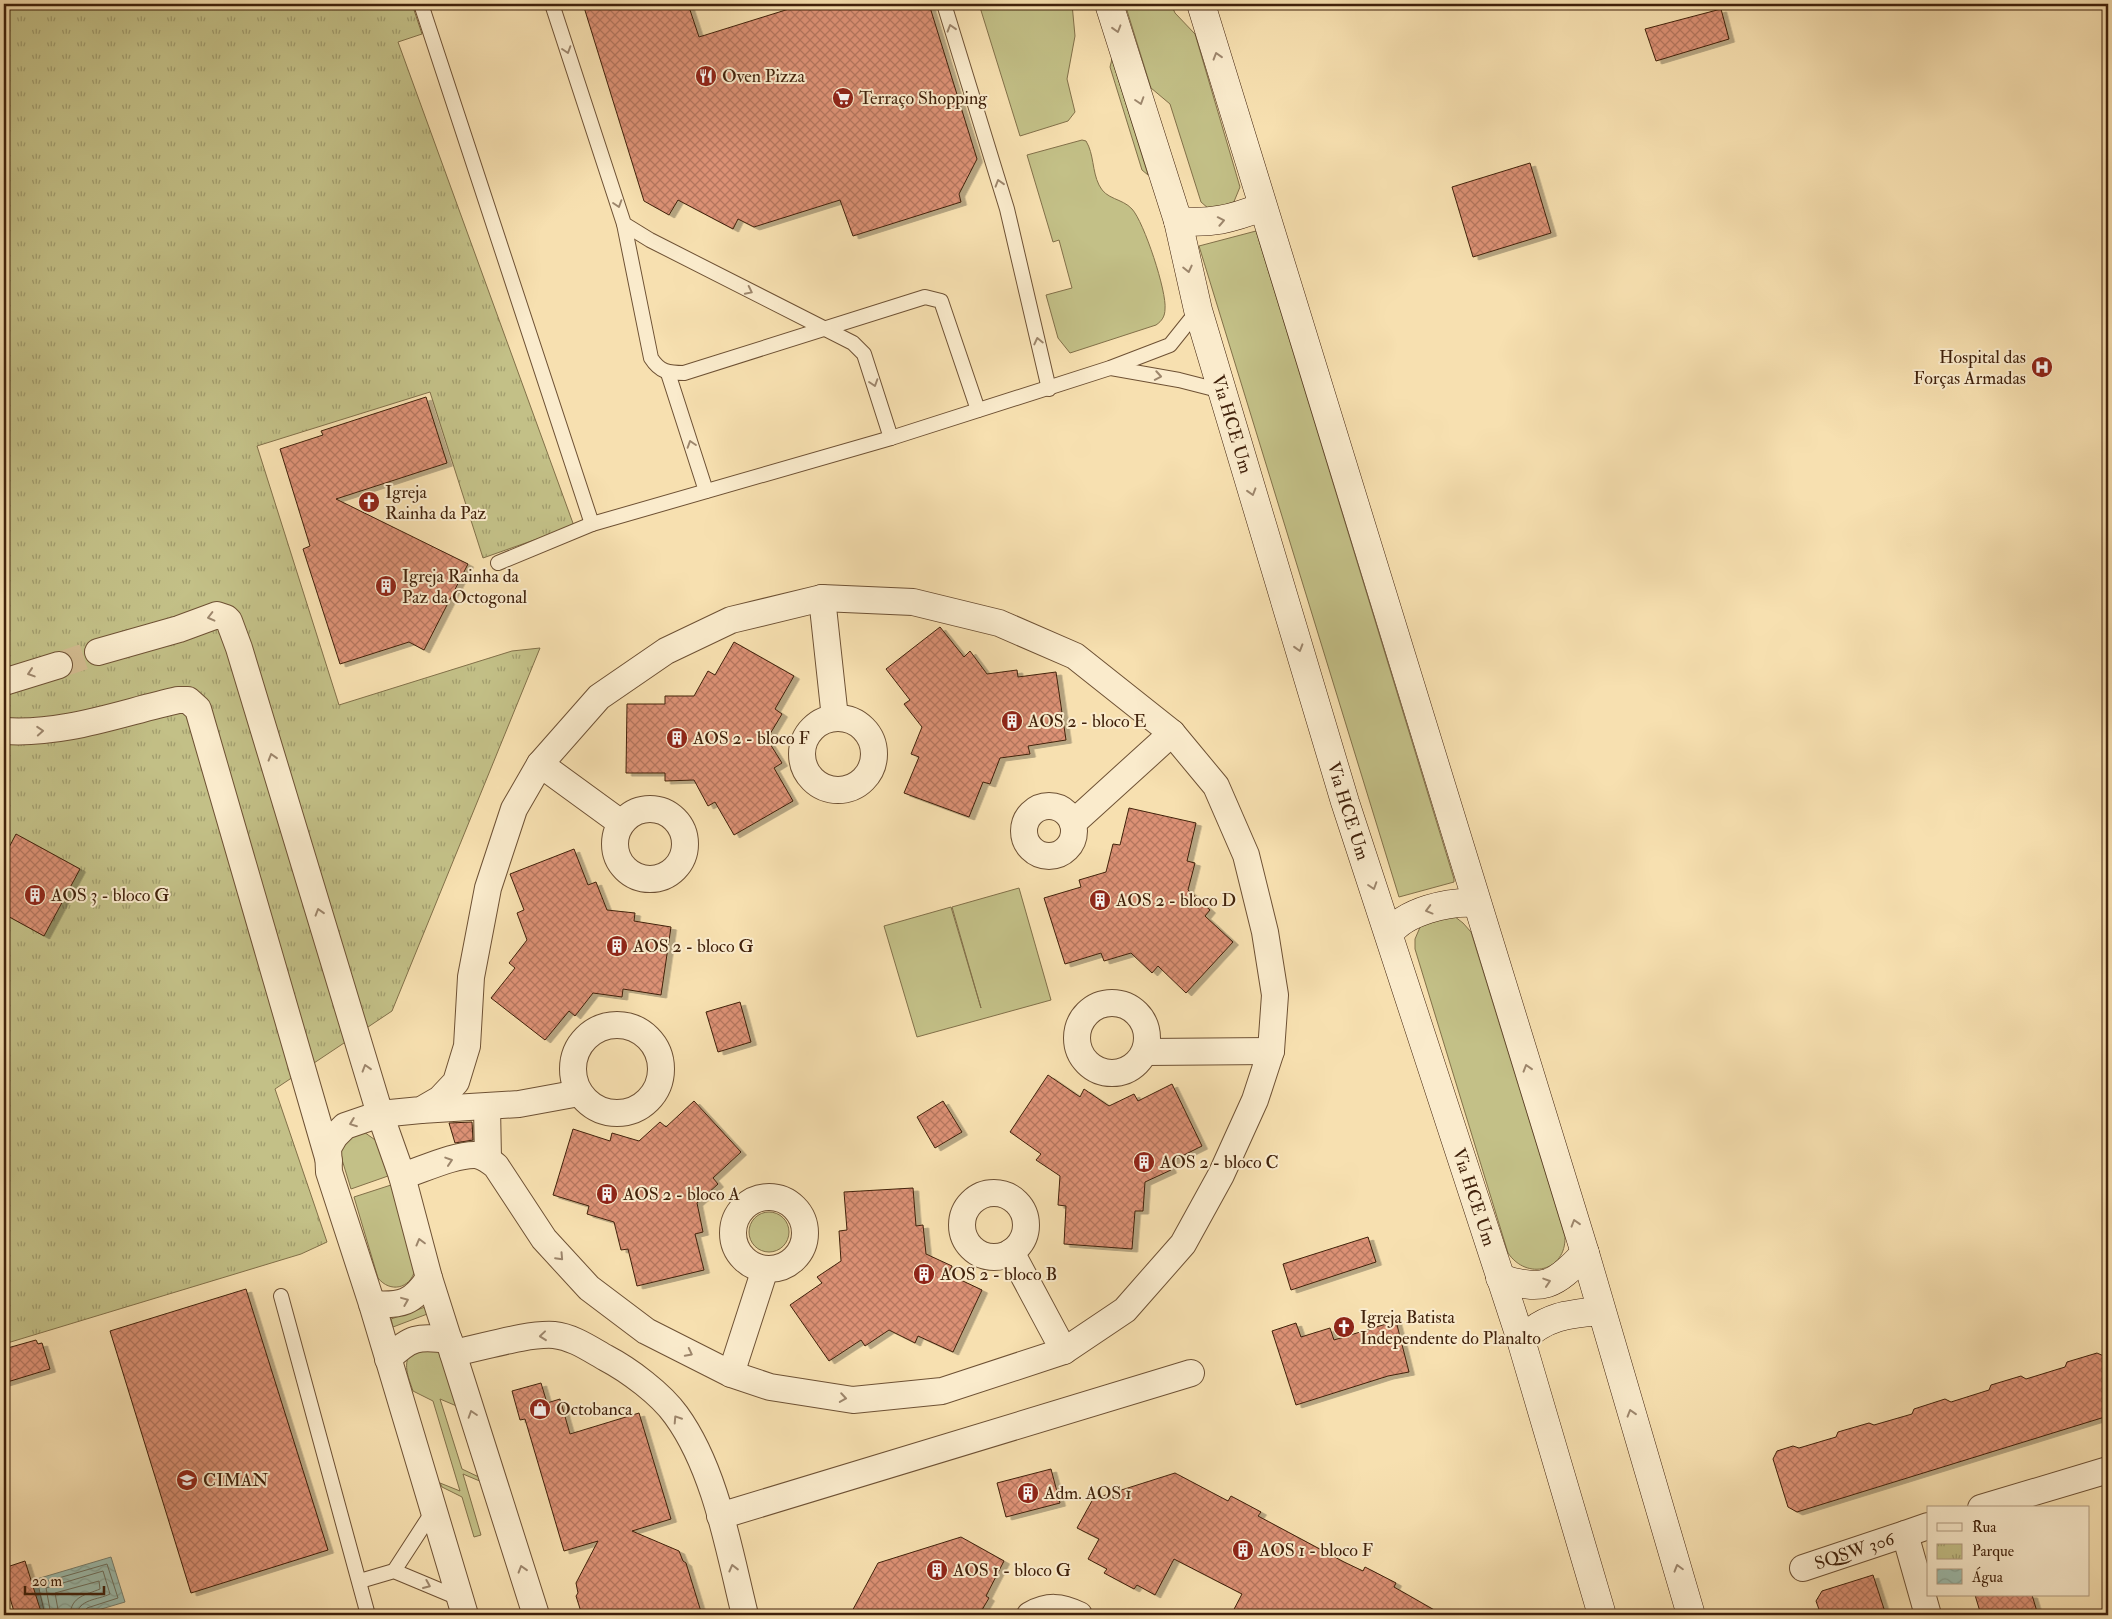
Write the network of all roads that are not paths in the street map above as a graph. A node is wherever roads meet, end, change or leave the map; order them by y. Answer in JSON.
{"nodes":[{"id":1,"x":421,"y":4,"type":"edge"},
{"id":2,"x":552,"y":4,"type":"edge"},
{"id":3,"x":944,"y":4,"type":"edge"},
{"id":4,"x":1109,"y":4,"type":"edge"},
{"id":5,"x":1201,"y":4,"type":"edge"},
{"id":6,"x":1262,"y":207,"type":"junction"},
{"id":7,"x":1178,"y":221,"type":"junction"},
{"id":8,"x":624,"y":224,"type":"junction"},
{"id":9,"x":1198,"y":310,"type":"junction"},
{"id":10,"x":826,"y":329,"type":"junction"},
{"id":11,"x":1110,"y":368,"type":"junction"},
{"id":12,"x":668,"y":373,"type":"junction"},
{"id":13,"x":1049,"y":389,"type":"junction"},
{"id":14,"x":1222,"y":391,"type":"junction"},
{"id":15,"x":978,"y":410,"type":"junction"},
{"id":16,"x":891,"y":438,"type":"junction"},
{"id":17,"x":706,"y":491,"type":"junction"},
{"id":18,"x":592,"y":524,"type":"junction"},
{"id":19,"x":498,"y":563,"type":"dead end"},
{"id":20,"x":822,"y":598,"type":"junction"},
{"id":21,"x":98,"y":652,"type":"tunnel mouth"},
{"id":22,"x":59,"y":665,"type":"tunnel mouth"},
{"id":23,"x":4,"y":682,"type":"edge"},
{"id":24,"x":835,"y":718,"type":"dead end"},
{"id":25,"x":4,"y":731,"type":"edge"},
{"id":26,"x":1172,"y":732,"type":"junction"},
{"id":27,"x":540,"y":764,"type":"junction"},
{"id":28,"x":622,"y":823,"type":"dead end"},
{"id":29,"x":1073,"y":823,"type":"dead end"},
{"id":30,"x":1476,"y":903,"type":"junction"},
{"id":31,"x":1389,"y":934,"type":"junction"},
{"id":32,"x":1271,"y":1050,"type":"junction"},
{"id":33,"x":1144,"y":1052,"type":"dead end"},
{"id":34,"x":580,"y":1093,"type":"dead end"},
{"id":35,"x":487,"y":1107,"type":"junction"},
{"id":36,"x":421,"y":1110,"type":"junction"},
{"id":37,"x":380,"y":1114,"type":"junction"},
{"id":38,"x":488,"y":1159,"type":"junction"},
{"id":39,"x":329,"y":1161,"type":"junction"},
{"id":40,"x":402,"y":1176,"type":"junction"},
{"id":41,"x":1011,"y":1252,"type":"dead end"},
{"id":42,"x":1585,"y":1253,"type":"junction"},
{"id":43,"x":765,"y":1269,"type":"dead end"},
{"id":44,"x":430,"y":1278,"type":"junction"},
{"id":45,"x":1500,"y":1278,"type":"junction"},
{"id":46,"x":281,"y":1296,"type":"dead end"},
{"id":47,"x":372,"y":1304,"type":"junction"},
{"id":48,"x":1601,"y":1311,"type":"junction"},
{"id":49,"x":1521,"y":1340,"type":"junction"},
{"id":50,"x":451,"y":1346,"type":"junction"},
{"id":51,"x":1064,"y":1351,"type":"junction"},
{"id":52,"x":388,"y":1359,"type":"junction"},
{"id":53,"x":731,"y":1374,"type":"junction"},
{"id":54,"x":1191,"y":1374,"type":"dead end"},
{"id":55,"x":2108,"y":1470,"type":"edge"},
{"id":56,"x":1988,"y":1506,"type":"edge"},
{"id":57,"x":433,"y":1512,"type":"junction"},
{"id":58,"x":720,"y":1516,"type":"junction"},
{"id":59,"x":1917,"y":1530,"type":"edge"},
{"id":60,"x":1803,"y":1568,"type":"dead end"},
{"id":61,"x":394,"y":1571,"type":"junction"},
{"id":62,"x":360,"y":1581,"type":"junction"},
{"id":63,"x":463,"y":1607,"type":"edge"},
{"id":64,"x":368,"y":1615,"type":"edge"},
{"id":65,"x":536,"y":1615,"type":"edge"},
{"id":66,"x":745,"y":1615,"type":"edge"},
{"id":67,"x":1030,"y":1615,"type":"edge"},
{"id":68,"x":1079,"y":1615,"type":"edge"},
{"id":69,"x":1602,"y":1615,"type":"edge"},
{"id":70,"x":1691,"y":1615,"type":"edge"},
{"id":71,"x":1928,"y":1615,"type":"edge"}],
"edges":[{"from":1,"to":18,"type":"lane"},
{"from":2,"to":8,"type":"lane","one_way":true},
{"from":13,"to":3,"type":"lane","one_way":true},
{"from":4,"to":7,"type":"main road","name":"Via HCE Um","one_way":true},
{"from":6,"to":5,"type":"main road","one_way":true},
{"from":7,"to":6,"type":"main road","one_way":true},
{"from":6,"to":30,"type":"main road"},
{"from":7,"to":9,"type":"main road","name":"Via HCE Um","one_way":true},
{"from":8,"to":10,"type":"lane","one_way":true},
{"from":8,"to":12,"type":"lane"},
{"from":9,"to":11,"type":"lane"},
{"from":9,"to":14,"type":"main road","name":"Via HCE Um"},
{"from":10,"to":12,"type":"lane"},
{"from":10,"to":15,"type":"lane"},
{"from":10,"to":16,"type":"lane","one_way":true},
{"from":11,"to":13,"type":"lane"},
{"from":11,"to":14,"type":"lane","one_way":true},
{"from":17,"to":12,"type":"lane","one_way":true},
{"from":13,"to":15,"type":"lane"},
{"from":14,"to":31,"type":"main road","name":"Via HCE Um","one_way":true},
{"from":15,"to":16,"type":"lane"},
{"from":16,"to":17,"type":"lane"},
{"from":17,"to":18,"type":"lane"},
{"from":18,"to":19,"type":"lane"},
{"from":20,"to":24,"type":"street"},
{"from":20,"to":26,"type":"street"},
{"from":20,"to":27,"type":"street"},
{"from":37,"to":21,"type":"street","one_way":true},
{"from":22,"to":23,"type":"street","one_way":true},
{"from":25,"to":39,"type":"street","one_way":true},
{"from":26,"to":29,"type":"street"},
{"from":26,"to":32,"type":"street"},
{"from":27,"to":28,"type":"street"},
{"from":27,"to":36,"type":"street"},
{"from":30,"to":31,"type":"main road","one_way":true},
{"from":42,"to":30,"type":"main road","one_way":true},
{"from":31,"to":45,"type":"main road","name":"Via HCE Um"},
{"from":32,"to":33,"type":"street"},
{"from":32,"to":51,"type":"street"},
{"from":34,"to":35,"type":"street"},
{"from":35,"to":36,"type":"street"},
{"from":35,"to":38,"type":"street"},
{"from":36,"to":37,"type":"street"},
{"from":37,"to":39,"type":"street","one_way":true},
{"from":37,"to":40,"type":"street"},
{"from":40,"to":38,"type":"street","one_way":true},
{"from":38,"to":53,"type":"street","one_way":true},
{"from":39,"to":47,"type":"street"},
{"from":44,"to":40,"type":"street","one_way":true},
{"from":41,"to":51,"type":"street"},
{"from":45,"to":42,"type":"main road","one_way":true},
{"from":42,"to":48,"type":"main road"},
{"from":43,"to":53,"type":"street"},
{"from":47,"to":44,"type":"street","one_way":true},
{"from":44,"to":50,"type":"street"},
{"from":45,"to":49,"type":"main road","name":"Via HCE Um"},
{"from":46,"to":62,"type":"lane"},
{"from":47,"to":52,"type":"street"},
{"from":48,"to":49,"type":"main road"},
{"from":70,"to":48,"type":"main road","one_way":true},
{"from":49,"to":69,"type":"main road","name":"Via HCE Um"},
{"from":50,"to":52,"type":"street"},
{"from":58,"to":50,"type":"street","one_way":true},
{"from":65,"to":50,"type":"street","one_way":true},
{"from":53,"to":51,"type":"street","one_way":true},
{"from":52,"to":57,"type":"street"},
{"from":54,"to":58,"type":"street"},
{"from":55,"to":56,"type":"street"},
{"from":57,"to":61,"type":"lane"},
{"from":57,"to":63,"type":"street"},
{"from":66,"to":58,"type":"street","one_way":true},
{"from":59,"to":60,"type":"street","name":"SQSW 306"},
{"from":59,"to":71,"type":"street","name":"SQSW 306"},
{"from":61,"to":62,"type":"lane"},
{"from":61,"to":63,"type":"lane","one_way":true},
{"from":62,"to":64,"type":"lane"},
{"from":67,"to":68,"type":"street"}]}
